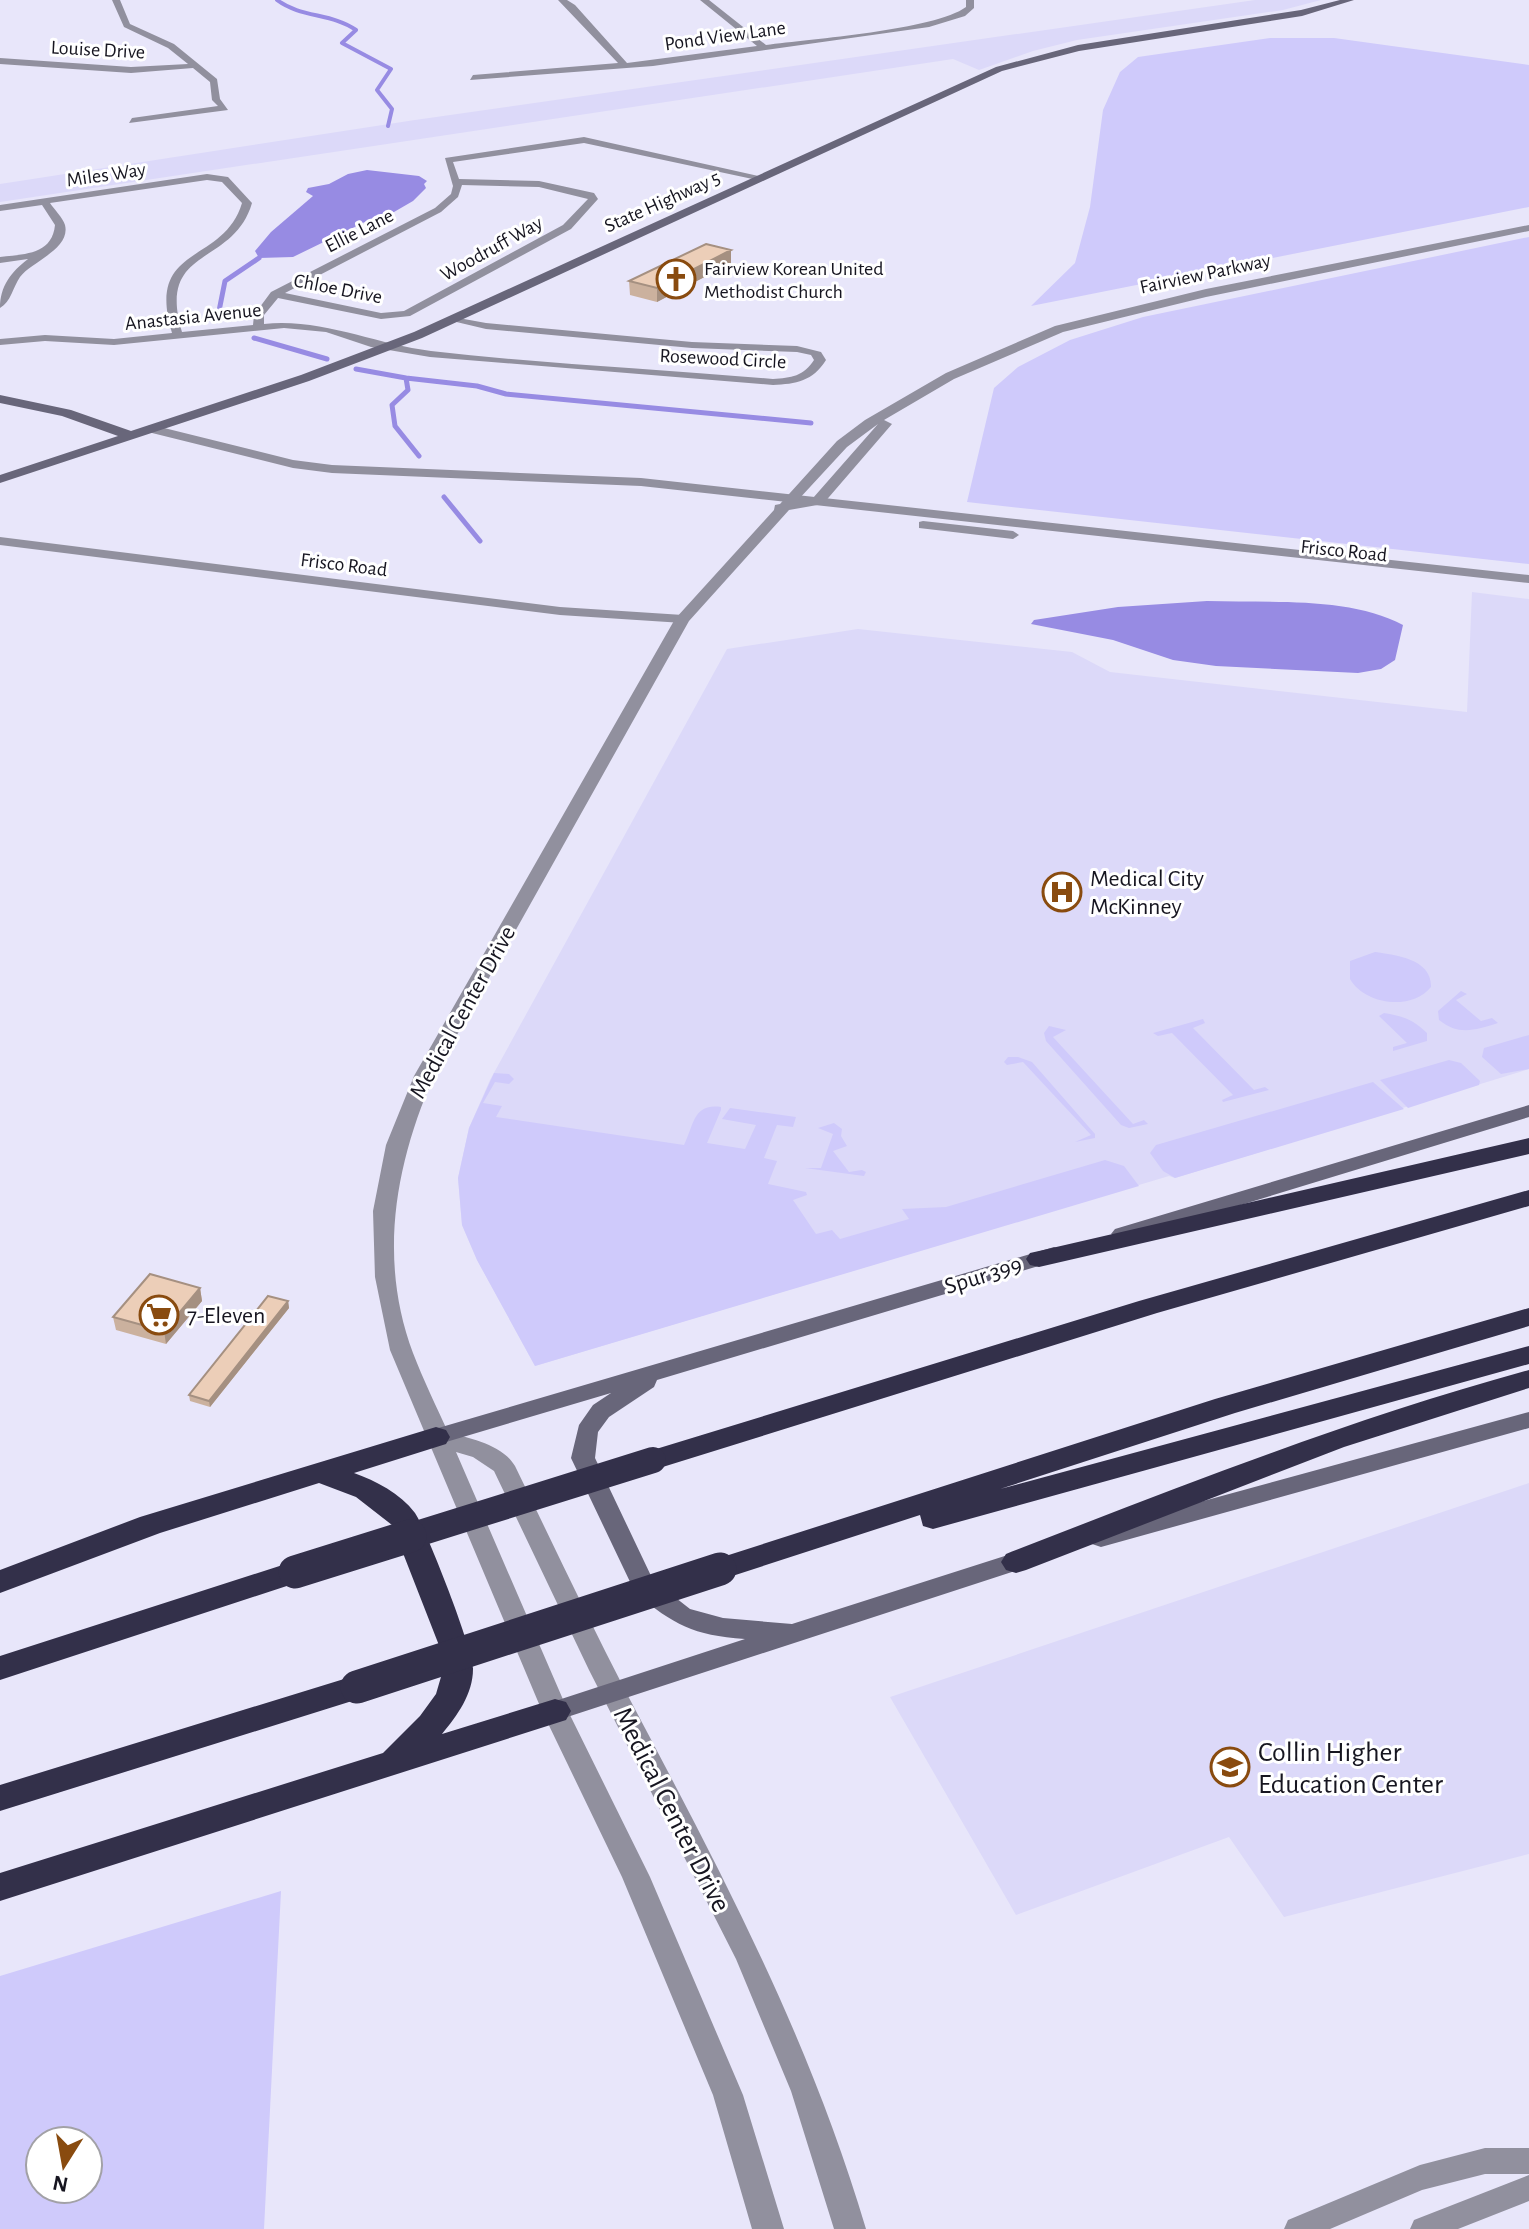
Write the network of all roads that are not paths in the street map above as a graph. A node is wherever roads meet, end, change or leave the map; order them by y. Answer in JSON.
{"nodes":[{"id":1,"x":116,"y":0,"type":"edge"},
{"id":2,"x":704,"y":0,"type":"edge"},
{"id":3,"x":970,"y":0,"type":"edge"},
{"id":4,"x":1350,"y":0,"type":"edge"},
{"id":5,"x":558,"y":2,"type":"edge"},
{"id":6,"x":765,"y":48,"type":"junction"},
{"id":7,"x":0,"y":61,"type":"edge"},
{"id":8,"x":624,"y":65,"type":"junction"},
{"id":9,"x":193,"y":66,"type":"junction"},
{"id":10,"x":473,"y":78,"type":"dead end"},
{"id":11,"x":132,"y":121,"type":"dead end"},
{"id":12,"x":762,"y":178,"type":"junction"},
{"id":13,"x":459,"y":182,"type":"junction"},
{"id":14,"x":44,"y":201,"type":"junction"},
{"id":15,"x":0,"y":208,"type":"edge"},
{"id":16,"x":1529,"y":228,"type":"edge"},
{"id":17,"x":40,"y":254,"type":"junction"},
{"id":18,"x":0,"y":260,"type":"edge"},
{"id":19,"x":275,"y":294,"type":"junction"},
{"id":20,"x":0,"y":305,"type":"edge"},
{"id":21,"x":394,"y":317,"type":"joint"},
{"id":22,"x":453,"y":320,"type":"junction"},
{"id":23,"x":258,"y":327,"type":"junction"},
{"id":24,"x":178,"y":336,"type":"junction"},
{"id":25,"x":1,"y":338,"type":"edge"},
{"id":26,"x":386,"y":347,"type":"junction"},
{"id":27,"x":0,"y":399,"type":"edge"},
{"id":28,"x":905,"y":404,"type":"junction"},
{"id":29,"x":152,"y":429,"type":"junction"},
{"id":30,"x":130,"y":436,"type":"junction"},
{"id":31,"x":0,"y":479,"type":"edge"},
{"id":32,"x":818,"y":501,"type":"junction"},
{"id":33,"x":785,"y":503,"type":"junction"},
{"id":34,"x":1083,"y":536,"type":"junction"},
{"id":35,"x":0,"y":541,"type":"edge"},
{"id":36,"x":1529,"y":579,"type":"edge"},
{"id":37,"x":1483,"y":580,"type":"junction"},
{"id":38,"x":1529,"y":591,"type":"edge"},
{"id":39,"x":683,"y":619,"type":"junction"},
{"id":40,"x":1529,"y":1111,"type":"edge"},
{"id":41,"x":1529,"y":1146,"type":"edge"},
{"id":42,"x":1529,"y":1198,"type":"edge"},
{"id":43,"x":1039,"y":1259,"type":"junction"},
{"id":44,"x":1529,"y":1317,"type":"edge"},
{"id":45,"x":1529,"y":1355,"type":"edge"},
{"id":46,"x":662,"y":1370,"type":"junction"},
{"id":47,"x":1529,"y":1379,"type":"edge"},
{"id":48,"x":1529,"y":1420,"type":"edge"},
{"id":49,"x":436,"y":1437,"type":"junction"},
{"id":50,"x":317,"y":1473,"type":"junction"},
{"id":51,"x":813,"y":1541,"type":"junction"},
{"id":52,"x":1016,"y":1562,"type":"junction"},
{"id":53,"x":0,"y":1582,"type":"edge"},
{"id":54,"x":800,"y":1634,"type":"junction"},
{"id":55,"x":0,"y":1668,"type":"edge"},
{"id":56,"x":614,"y":1693,"type":"junction"},
{"id":57,"x":555,"y":1711,"type":"junction"},
{"id":58,"x":391,"y":1762,"type":"junction"},
{"id":59,"x":0,"y":1798,"type":"edge"},
{"id":60,"x":0,"y":1887,"type":"edge"},
{"id":61,"x":1529,"y":2161,"type":"edge"},
{"id":62,"x":1529,"y":2188,"type":"edge"},
{"id":63,"x":768,"y":2229,"type":"edge"},
{"id":64,"x":850,"y":2229,"type":"edge"},
{"id":65,"x":1298,"y":2229,"type":"edge"},
{"id":66,"x":1424,"y":2229,"type":"edge"}],
"edges":[{"from":1,"to":9,"type":"street"},
{"from":2,"to":6,"type":"street"},
{"from":3,"to":6,"type":"street","name":"Pond View Lane"},
{"from":4,"to":12,"type":"main road","name":"State Highway 5"},
{"from":5,"to":8,"type":"street"},
{"from":6,"to":8,"type":"street","name":"Pond View Lane"},
{"from":7,"to":9,"type":"street","name":"Louise Drive"},
{"from":8,"to":10,"type":"street","name":"Pond View Lane"},
{"from":9,"to":11,"type":"street"},
{"from":12,"to":13,"type":"street"},
{"from":12,"to":22,"type":"main road","name":"State Highway 5"},
{"from":13,"to":19,"type":"street","name":"Ellie Lane"},
{"from":13,"to":21,"type":"street","name":"Woodruff Way"},
{"from":14,"to":15,"type":"street","name":"Miles Way"},
{"from":14,"to":17,"type":"street"},
{"from":14,"to":24,"type":"street","name":"Miles Way"},
{"from":16,"to":28,"type":"street","name":"Fairview Parkway"},
{"from":17,"to":18,"type":"street"},
{"from":17,"to":20,"type":"street"},
{"from":19,"to":21,"type":"street","name":"Chloe Drive"},
{"from":19,"to":23,"type":"street"},
{"from":22,"to":26,"type":"main road","name":"State Highway 5"},
{"from":22,"to":26,"type":"street","name":"Rosewood Circle"},
{"from":23,"to":24,"type":"street","name":"Anastasia Avenue"},
{"from":23,"to":26,"type":"street","name":"Anastasia Avenue"},
{"from":24,"to":25,"type":"street","name":"Anastasia Avenue"},
{"from":26,"to":29,"type":"main road","name":"State Highway 5"},
{"from":27,"to":30,"type":"main road"},
{"from":28,"to":32,"type":"street","name":"Fairview Parkway"},
{"from":28,"to":33,"type":"street","name":"Fairview Parkway"},
{"from":29,"to":30,"type":"main road","name":"State Highway 5"},
{"from":29,"to":33,"type":"street"},
{"from":30,"to":31,"type":"main road","name":"State Highway 5"},
{"from":32,"to":33,"type":"street"},
{"from":32,"to":34,"type":"street"},
{"from":33,"to":34,"type":"street"},
{"from":33,"to":39,"type":"street","name":"Fairview Parkway"},
{"from":34,"to":37,"type":"street"},
{"from":34,"to":37,"type":"street","name":"Frisco Road"},
{"from":35,"to":39,"type":"street","name":"Frisco Road"},
{"from":36,"to":37,"type":"street"},
{"from":37,"to":38,"type":"street","name":"Frisco Road"},
{"from":39,"to":49,"type":"street","name":"Medical Center Drive"},
{"from":40,"to":43,"type":"main road","name":"Spur 399"},
{"from":41,"to":43,"type":"highway"},
{"from":42,"to":55,"type":"highway","bridge":true},
{"from":43,"to":46,"type":"main road","name":"Spur 399"},
{"from":44,"to":51,"type":"highway"},
{"from":45,"to":51,"type":"highway"},
{"from":46,"to":49,"type":"main road","name":"Spur 399"},
{"from":46,"to":54,"type":"main road"},
{"from":47,"to":52,"type":"highway"},
{"from":48,"to":52,"type":"main road"},
{"from":49,"to":50,"type":"highway"},
{"from":49,"to":56,"type":"street","name":"Medical Center Drive"},
{"from":49,"to":57,"type":"street","name":"Medical Center Drive"},
{"from":50,"to":53,"type":"highway"},
{"from":50,"to":58,"type":"highway"},
{"from":51,"to":59,"type":"highway","bridge":true},
{"from":52,"to":54,"type":"main road"},
{"from":54,"to":56,"type":"main road"},
{"from":56,"to":57,"type":"main road"},
{"from":56,"to":64,"type":"street","name":"Medical Center Drive"},
{"from":57,"to":58,"type":"highway"},
{"from":57,"to":63,"type":"street","name":"Medical Center Drive"},
{"from":58,"to":60,"type":"highway"},
{"from":61,"to":65,"type":"street"},
{"from":62,"to":66,"type":"street"}]}
